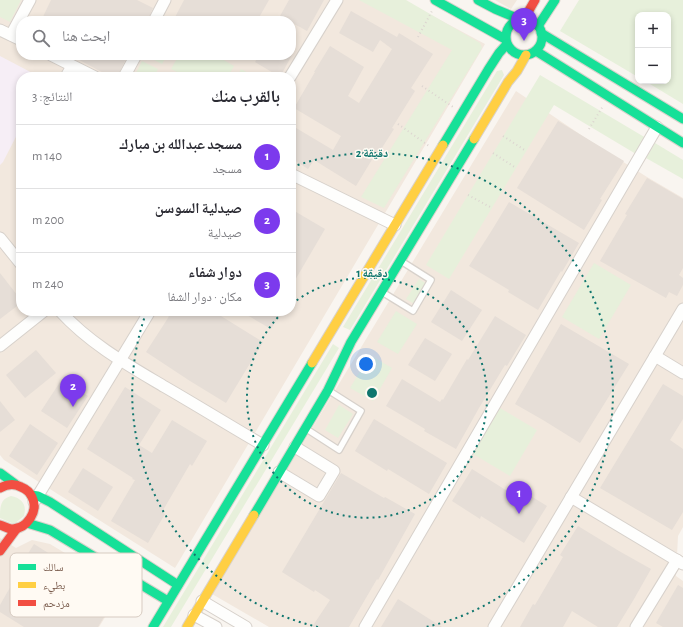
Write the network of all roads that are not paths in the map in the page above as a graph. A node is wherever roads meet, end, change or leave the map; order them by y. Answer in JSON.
{"nodes":[{"id":1,"x":30,"y":0,"type":"edge"},
{"id":2,"x":165,"y":0,"type":"edge"},
{"id":3,"x":337,"y":0,"type":"edge"},
{"id":4,"x":478,"y":0,"type":"edge"},
{"id":5,"x":535,"y":0,"type":"edge"},
{"id":6,"x":555,"y":0,"type":"edge"},
{"id":7,"x":436,"y":1,"type":"edge"},
{"id":8,"x":24,"y":16,"type":"edge"},
{"id":9,"x":157,"y":16,"type":"edge"},
{"id":10,"x":522,"y":19,"type":"junction"},
{"id":11,"x":540,"y":29,"type":"junction"},
{"id":12,"x":0,"y":30,"type":"edge"},
{"id":13,"x":16,"y":38,"type":"edge"},
{"id":14,"x":506,"y":41,"type":"junction"},
{"id":15,"x":536,"y":51,"type":"junction"},
{"id":16,"x":526,"y":55,"type":"junction"},
{"id":17,"x":60,"y":60,"type":"edge"},
{"id":18,"x":133,"y":60,"type":"edge"},
{"id":19,"x":72,"y":66,"type":"junction"},
{"id":20,"x":69,"y":72,"type":"edge"},
{"id":21,"x":85,"y":72,"type":"edge"},
{"id":22,"x":127,"y":72,"type":"edge"},
{"id":23,"x":293,"y":72,"type":"edge"},
{"id":24,"x":683,"y":119,"type":"edge"},
{"id":25,"x":657,"y":127,"type":"junction"},
{"id":26,"x":683,"y":143,"type":"edge"},
{"id":27,"x":296,"y":176,"type":"edge"},
{"id":28,"x":395,"y":225,"type":"junction"},
{"id":29,"x":0,"y":238,"type":"edge"},
{"id":30,"x":16,"y":258,"type":"edge"},
{"id":31,"x":400,"y":261,"type":"junction"},
{"id":32,"x":382,"y":292,"type":"junction"},
{"id":33,"x":683,"y":309,"type":"edge"},
{"id":34,"x":38,"y":316,"type":"edge"},
{"id":35,"x":64,"y":316,"type":"edge"},
{"id":36,"x":147,"y":316,"type":"edge"},
{"id":37,"x":341,"y":336,"type":"junction"},
{"id":38,"x":0,"y":346,"type":"edge"},
{"id":39,"x":655,"y":356,"type":"junction"},
{"id":40,"x":120,"y":361,"type":"junction"},
{"id":41,"x":683,"y":373,"type":"edge"},
{"id":42,"x":328,"y":390,"type":"junction"},
{"id":43,"x":305,"y":428,"type":"junction"},
{"id":44,"x":262,"y":445,"type":"junction"},
{"id":45,"x":294,"y":448,"type":"junction"},
{"id":46,"x":279,"y":472,"type":"junction"},
{"id":47,"x":0,"y":474,"type":"edge"},
{"id":48,"x":15,"y":484,"type":"junction"},
{"id":49,"x":0,"y":488,"type":"edge"},
{"id":50,"x":571,"y":497,"type":"junction"},
{"id":51,"x":35,"y":498,"type":"junction"},
{"id":52,"x":27,"y":523,"type":"junction"},
{"id":53,"x":0,"y":525,"type":"edge"},
{"id":54,"x":17,"y":528,"type":"junction"},
{"id":55,"x":0,"y":551,"type":"edge"},
{"id":56,"x":88,"y":553,"type":"edge"},
{"id":57,"x":129,"y":553,"type":"edge"},
{"id":58,"x":142,"y":562,"type":"edge"},
{"id":59,"x":680,"y":562,"type":"edge"},
{"id":60,"x":142,"y":585,"type":"edge"},
{"id":61,"x":178,"y":585,"type":"junction"},
{"id":62,"x":168,"y":601,"type":"junction"},
{"id":63,"x":202,"y":601,"type":"junction"},
{"id":64,"x":194,"y":615,"type":"junction"},
{"id":65,"x":153,"y":627,"type":"edge"},
{"id":66,"x":187,"y":627,"type":"edge"},
{"id":67,"x":216,"y":627,"type":"edge"},
{"id":68,"x":246,"y":627,"type":"edge"},
{"id":69,"x":365,"y":627,"type":"edge"},
{"id":70,"x":494,"y":627,"type":"edge"},
{"id":71,"x":636,"y":627,"type":"edge"}],
"edges":[{"from":1,"to":8,"type":"street"},
{"from":2,"to":9,"type":"street"},
{"from":3,"to":23,"type":"street"},
{"from":4,"to":10,"type":"main road"},
{"from":5,"to":10,"type":"main road"},
{"from":6,"to":11,"type":"main road"},
{"from":7,"to":14,"type":"main road"},
{"from":10,"to":11,"type":"main road"},
{"from":10,"to":14,"type":"main road"},
{"from":11,"to":15,"type":"main road"},
{"from":11,"to":24,"type":"main road"},
{"from":12,"to":13,"type":"street"},
{"from":14,"to":16,"type":"main road"},
{"from":14,"to":28,"type":"main road"},
{"from":15,"to":16,"type":"main road"},
{"from":15,"to":25,"type":"main road"},
{"from":16,"to":31,"type":"main road"},
{"from":17,"to":19,"type":"street"},
{"from":18,"to":22,"type":"street"},
{"from":19,"to":20,"type":"street"},
{"from":19,"to":21,"type":"street"},
{"from":25,"to":26,"type":"main road"},
{"from":25,"to":69,"type":"street"},
{"from":27,"to":28,"type":"street"},
{"from":28,"to":37,"type":"main road"},
{"from":29,"to":30,"type":"street"},
{"from":31,"to":32,"type":"main road"},
{"from":31,"to":32,"type":"lane"},
{"from":32,"to":37,"type":"main road"},
{"from":33,"to":39,"type":"street"},
{"from":34,"to":38,"type":"street"},
{"from":35,"to":40,"type":"street"},
{"from":36,"to":40,"type":"street"},
{"from":37,"to":42,"type":"main road"},
{"from":37,"to":44,"type":"main road"},
{"from":39,"to":41,"type":"street"},
{"from":39,"to":50,"type":"street"},
{"from":40,"to":44,"type":"street"},
{"from":40,"to":51,"type":"street"},
{"from":42,"to":43,"type":"main road"},
{"from":42,"to":43,"type":"lane"},
{"from":43,"to":45,"type":"main road"},
{"from":44,"to":61,"type":"main road"},
{"from":45,"to":46,"type":"main road"},
{"from":45,"to":46,"type":"street"},
{"from":46,"to":63,"type":"main road"},
{"from":47,"to":48,"type":"main road"},
{"from":48,"to":49,"type":"main road"},
{"from":48,"to":51,"type":"main road"},
{"from":50,"to":59,"type":"street"},
{"from":50,"to":70,"type":"street"},
{"from":51,"to":52,"type":"main road"},
{"from":51,"to":57,"type":"main road"},
{"from":52,"to":54,"type":"main road"},
{"from":52,"to":56,"type":"main road"},
{"from":53,"to":54,"type":"main road"},
{"from":54,"to":55,"type":"main road"},
{"from":58,"to":61,"type":"main road"},
{"from":59,"to":71,"type":"street"},
{"from":60,"to":62,"type":"main road"},
{"from":61,"to":62,"type":"main road"},
{"from":62,"to":65,"type":"main road"},
{"from":63,"to":64,"type":"main road"},
{"from":63,"to":68,"type":"street"},
{"from":64,"to":66,"type":"main road"},
{"from":64,"to":67,"type":"street"}]}
